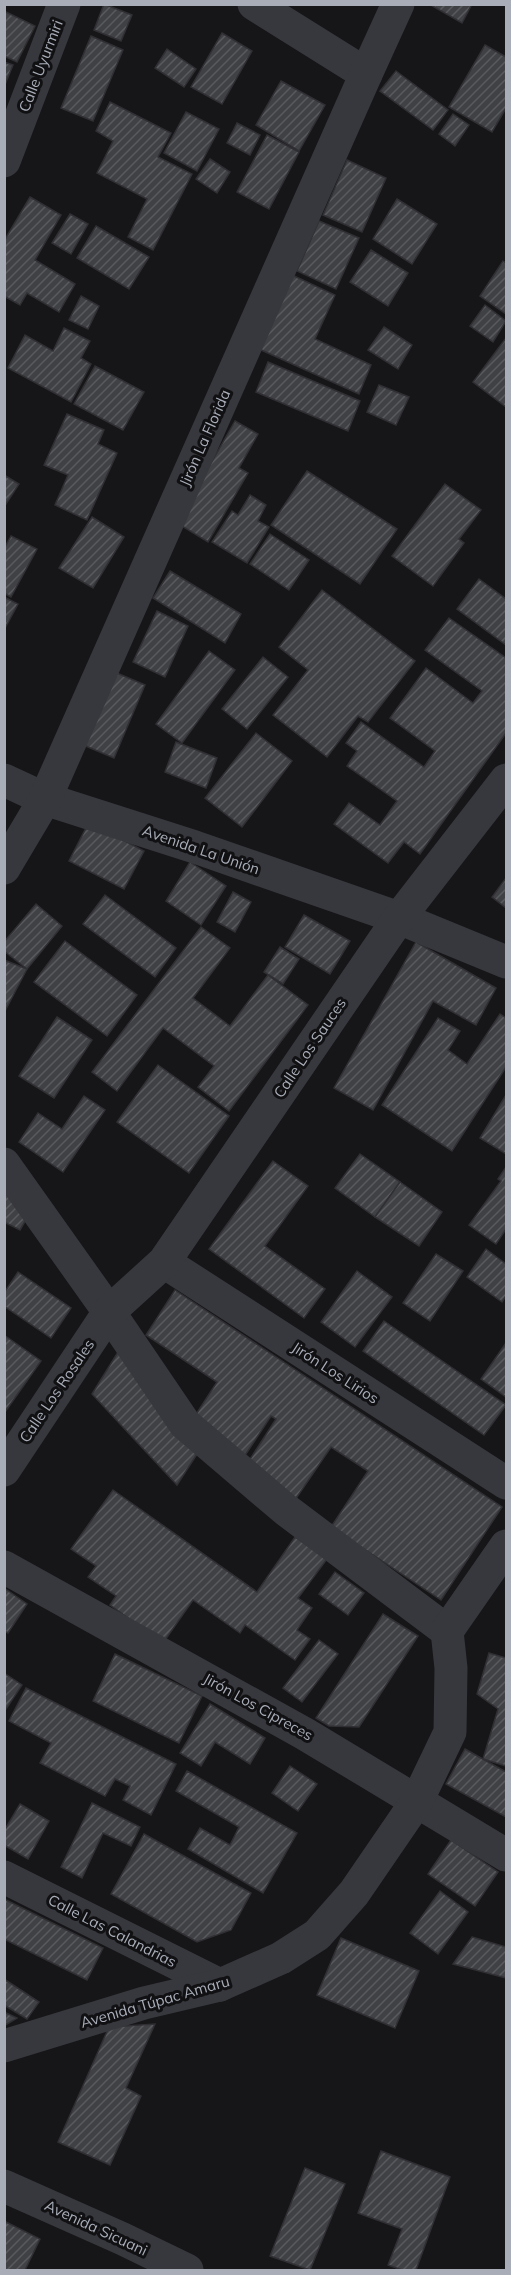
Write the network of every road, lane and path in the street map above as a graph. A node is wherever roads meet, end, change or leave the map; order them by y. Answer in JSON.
{"nodes":[{"id":1,"x":64,"y":4,"type":"edge"},
{"id":2,"x":254,"y":4,"type":"edge"},
{"id":3,"x":398,"y":4,"type":"edge"},
{"id":4,"x":366,"y":74,"type":"junction"},
{"id":5,"x":4,"y":161,"type":"edge"},
{"id":6,"x":4,"y":780,"type":"edge"},
{"id":7,"x":507,"y":780,"type":"edge"},
{"id":8,"x":45,"y":799,"type":"junction"},
{"id":9,"x":4,"y":868,"type":"edge"},
{"id":10,"x":399,"y":918,"type":"junction"},
{"id":11,"x":507,"y":962,"type":"edge"},
{"id":12,"x":4,"y":1164,"type":"edge"},
{"id":13,"x":164,"y":1262,"type":"junction"},
{"id":14,"x":109,"y":1312,"type":"junction"},
{"id":15,"x":4,"y":1470,"type":"edge"},
{"id":16,"x":507,"y":1483,"type":"edge"},
{"id":17,"x":507,"y":1546,"type":"edge"},
{"id":18,"x":4,"y":1567,"type":"edge"},
{"id":19,"x":447,"y":1631,"type":"junction"},
{"id":20,"x":417,"y":1802,"type":"junction"},
{"id":21,"x":507,"y":1855,"type":"edge"},
{"id":22,"x":4,"y":1876,"type":"edge"},
{"id":23,"x":220,"y":1985,"type":"junction"},
{"id":24,"x":4,"y":2046,"type":"edge"},
{"id":25,"x":4,"y":2187,"type":"edge"},
{"id":26,"x":187,"y":2271,"type":"edge"}],
"edges":[{"from":1,"to":5,"type":"street","name":"Calle Uyurmiri"},
{"from":2,"to":4,"type":"street"},
{"from":3,"to":4,"type":"street","name":"Jirón La Florida"},
{"from":4,"to":8,"type":"street","name":"Jirón La Florida"},
{"from":6,"to":8,"type":"street","name":"Avenida La Unión"},
{"from":7,"to":10,"type":"street","name":"Calle Los Sauces"},
{"from":8,"to":9,"type":"street","name":"Jirón La Florida"},
{"from":8,"to":10,"type":"street","name":"Avenida La Unión"},
{"from":10,"to":11,"type":"street","name":"Avenida La Unión"},
{"from":10,"to":13,"type":"street","name":"Calle Los Sauces"},
{"from":12,"to":14,"type":"street"},
{"from":13,"to":14,"type":"street","name":"Calle Los Sauces"},
{"from":13,"to":16,"type":"street","name":"Jirón Los Lirios"},
{"from":14,"to":15,"type":"street","name":"Calle Los Rosales"},
{"from":14,"to":19,"type":"street"},
{"from":17,"to":19,"type":"street"},
{"from":18,"to":20,"type":"street","name":"Jirón Los Cipreces"},
{"from":19,"to":20,"type":"street","name":"Avenida Túpac Amaru"},
{"from":20,"to":21,"type":"street","name":"Jirón Los Cipreces"},
{"from":20,"to":23,"type":"street","name":"Avenida Túpac Amaru"},
{"from":22,"to":23,"type":"street","name":"Calle Las Calandrias"},
{"from":23,"to":24,"type":"street","name":"Avenida Túpac Amaru"},
{"from":25,"to":26,"type":"street","name":"Avenida Sicuani"}]}
